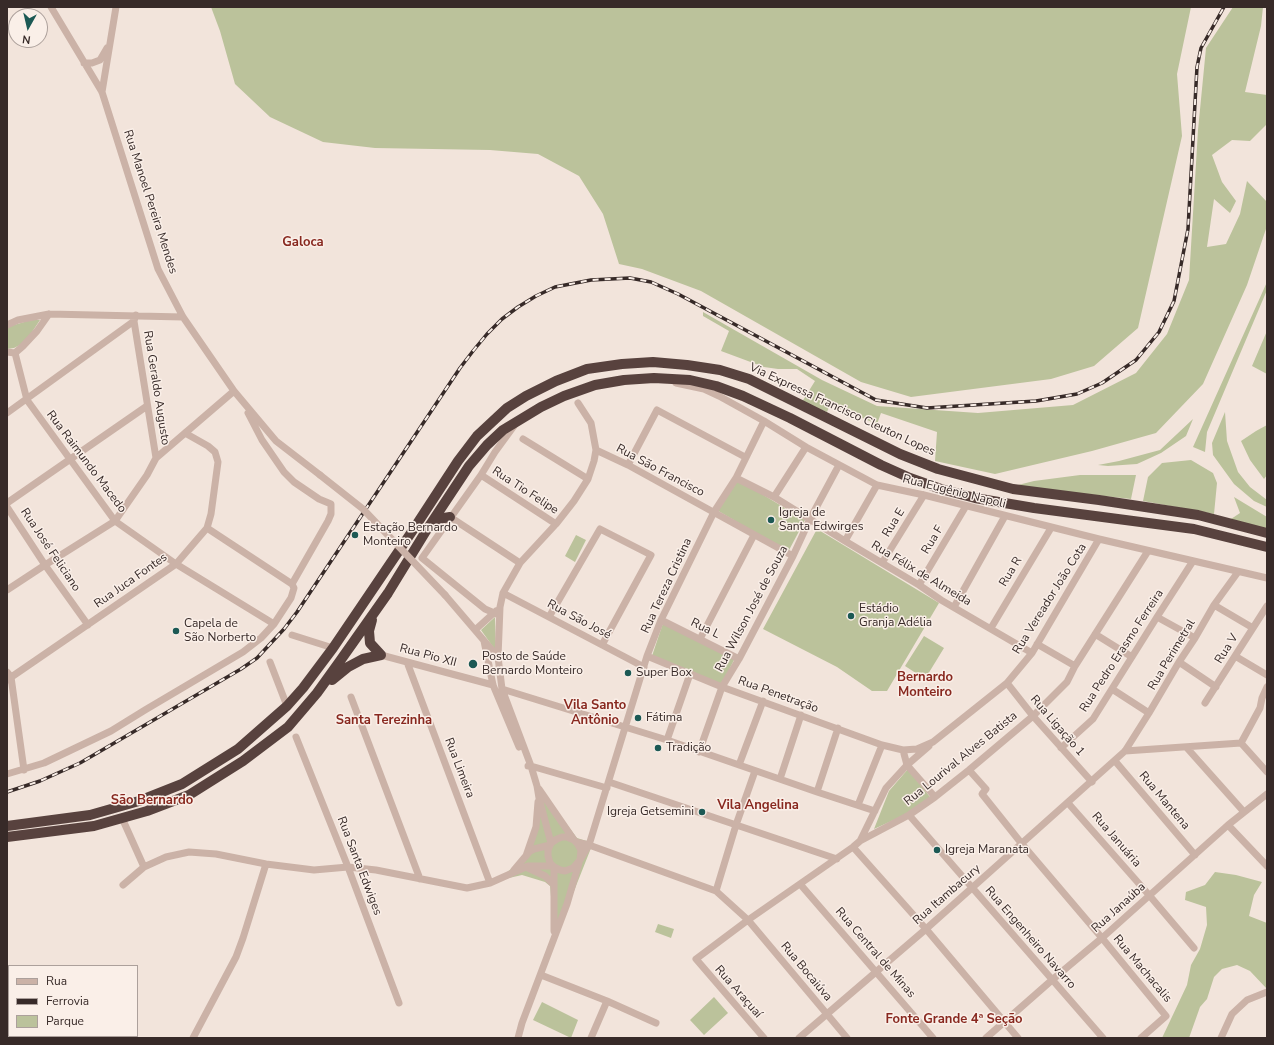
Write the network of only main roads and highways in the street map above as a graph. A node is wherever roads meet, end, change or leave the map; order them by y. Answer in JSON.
{"nodes":[{"id":1,"x":450,"y":517,"type":"road end"},
{"id":2,"x":426,"y":531,"type":"junction"},
{"id":3,"x":1267,"y":533,"type":"edge"},
{"id":4,"x":1267,"y":547,"type":"edge"},
{"id":5,"x":377,"y":608,"type":"junction"},
{"id":6,"x":317,"y":693,"type":"junction"},
{"id":7,"x":7,"y":826,"type":"edge"},
{"id":8,"x":7,"y":837,"type":"edge"}],
"edges":[{"from":1,"to":2,"type":"highway"},
{"from":2,"to":4,"type":"highway"},
{"from":2,"to":5,"type":"highway"},
{"from":3,"to":7,"type":"highway","name":"Via Expressa Francisco Cleuton Lopes"},
{"from":5,"to":6,"type":"highway"},
{"from":5,"to":6,"type":"highway"},
{"from":6,"to":8,"type":"highway"}]}
